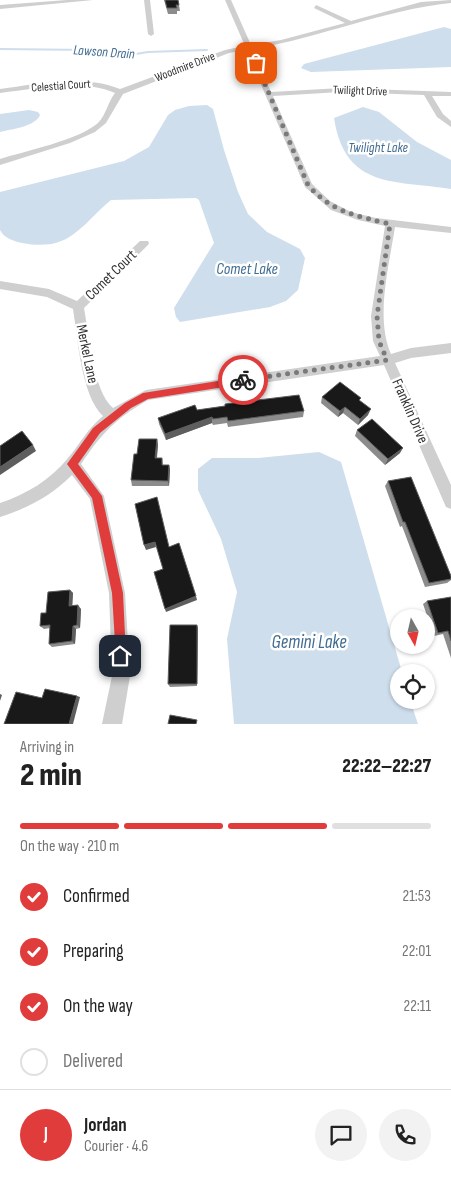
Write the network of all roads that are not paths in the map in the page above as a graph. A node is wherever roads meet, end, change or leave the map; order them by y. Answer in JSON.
{"nodes":[{"id":1,"x":90,"y":0,"type":"edge"},
{"id":2,"x":147,"y":0,"type":"edge"},
{"id":3,"x":228,"y":0,"type":"edge"},
{"id":4,"x":64,"y":1,"type":"edge"},
{"id":5,"x":433,"y":1,"type":"edge"},
{"id":6,"x":451,"y":1,"type":"edge"},
{"id":7,"x":0,"y":6,"type":"edge"},
{"id":8,"x":316,"y":7,"type":"dead end"},
{"id":9,"x":350,"y":23,"type":"junction"},
{"id":10,"x":151,"y":34,"type":"dead end"},
{"id":11,"x":249,"y":48,"type":"junction"},
{"id":12,"x":0,"y":91,"type":"edge"},
{"id":13,"x":120,"y":92,"type":"junction"},
{"id":14,"x":269,"y":94,"type":"junction"},
{"id":15,"x":428,"y":94,"type":"junction"},
{"id":16,"x":451,"y":94,"type":"edge"},
{"id":17,"x":451,"y":125,"type":"edge"},
{"id":18,"x":0,"y":162,"type":"edge"},
{"id":19,"x":390,"y":224,"type":"junction"},
{"id":20,"x":451,"y":230,"type":"edge"},
{"id":21,"x":144,"y":243,"type":"dead end"},
{"id":22,"x":0,"y":286,"type":"edge"},
{"id":23,"x":78,"y":307,"type":"junction"},
{"id":24,"x":451,"y":348,"type":"edge"},
{"id":25,"x":387,"y":360,"type":"junction"},
{"id":26,"x":113,"y":417,"type":"junction"},
{"id":27,"x":72,"y":464,"type":"junction"},
{"id":28,"x":451,"y":502,"type":"edge"},
{"id":29,"x":0,"y":510,"type":"edge"},
{"id":30,"x":112,"y":724,"type":"edge"}],
"edges":[{"from":1,"to":4,"type":"street"},
{"from":2,"to":10,"type":"street"},
{"from":3,"to":11,"type":"street"},
{"from":4,"to":7,"type":"street"},
{"from":5,"to":6,"type":"street","name":"Woodmire Drive"},
{"from":5,"to":9,"type":"street","name":"Woodmire Drive"},
{"from":8,"to":9,"type":"street"},
{"from":9,"to":11,"type":"street","name":"Woodmire Drive"},
{"from":11,"to":13,"type":"street","name":"Woodmire Drive"},
{"from":11,"to":14,"type":"street"},
{"from":12,"to":13,"type":"street","name":"Celestial Court"},
{"from":13,"to":18,"type":"street"},
{"from":14,"to":15,"type":"street","name":"Twilight Drive"},
{"from":14,"to":19,"type":"street"},
{"from":15,"to":16,"type":"street","name":"Twilight Drive"},
{"from":15,"to":17,"type":"street"},
{"from":19,"to":20,"type":"street"},
{"from":19,"to":25,"type":"street","name":"Franklin Drive"},
{"from":21,"to":23,"type":"street","name":"Comet Court"},
{"from":22,"to":23,"type":"street","name":"Merkel Lane"},
{"from":23,"to":26,"type":"street","name":"Merkel Lane"},
{"from":24,"to":25,"type":"street"},
{"from":25,"to":26,"type":"street"},
{"from":25,"to":28,"type":"street","name":"Franklin Drive"},
{"from":26,"to":27,"type":"street"},
{"from":27,"to":29,"type":"street"},
{"from":27,"to":30,"type":"street"}]}
